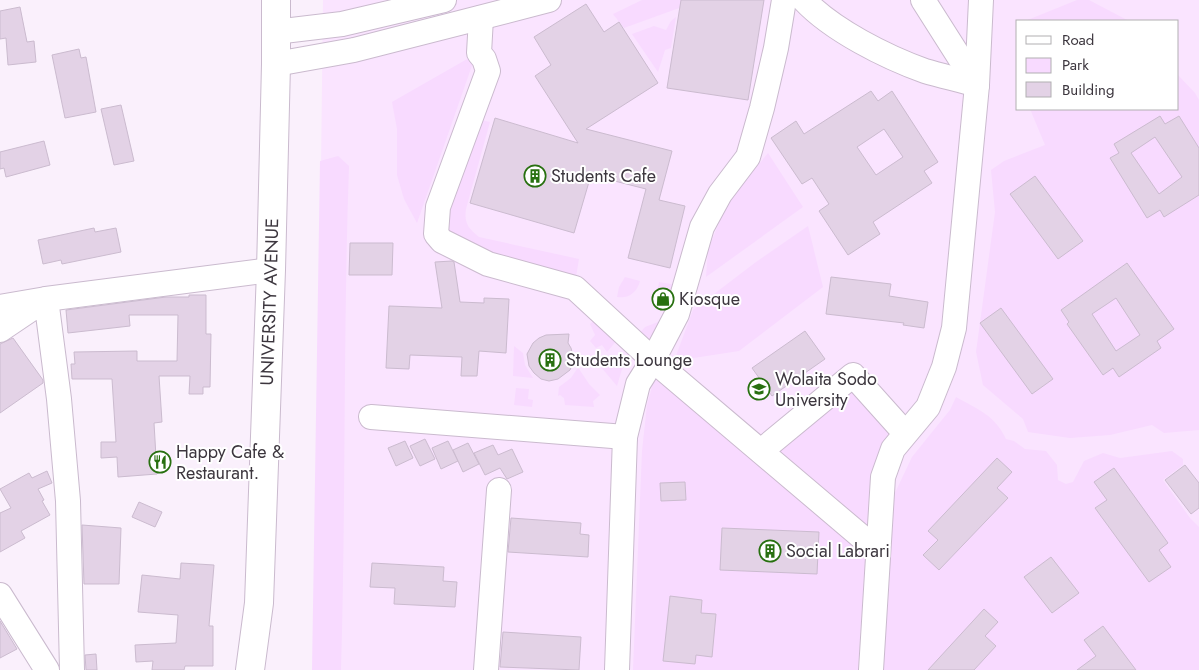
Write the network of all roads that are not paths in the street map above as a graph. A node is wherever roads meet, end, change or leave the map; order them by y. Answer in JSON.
{"nodes":[{"id":1,"x":276,"y":0,"type":"edge"},
{"id":2,"x":444,"y":0,"type":"edge"},
{"id":3,"x":550,"y":0,"type":"edge"},
{"id":4,"x":784,"y":0,"type":"edge"},
{"id":5,"x":804,"y":0,"type":"edge"},
{"id":6,"x":923,"y":0,"type":"edge"},
{"id":7,"x":981,"y":0,"type":"edge"},
{"id":8,"x":481,"y":18,"type":"junction"},
{"id":9,"x":275,"y":32,"type":"junction"},
{"id":10,"x":276,"y":64,"type":"junction"},
{"id":11,"x":977,"y":85,"type":"junction"},
{"id":12,"x":271,"y":270,"type":"junction"},
{"id":13,"x":46,"y":299,"type":"junction"},
{"id":14,"x":0,"y":307,"type":"edge"},
{"id":15,"x":0,"y":330,"type":"edge"},
{"id":16,"x":653,"y":360,"type":"junction"},
{"id":17,"x":371,"y":418,"type":"dead end"},
{"id":18,"x":905,"y":433,"type":"junction"},
{"id":19,"x":625,"y":437,"type":"junction"},
{"id":20,"x":761,"y":450,"type":"junction"},
{"id":21,"x":499,"y":490,"type":"dead end"},
{"id":22,"x":877,"y":550,"type":"junction"},
{"id":23,"x":0,"y":595,"type":"edge"},
{"id":24,"x":259,"y":603,"type":"junction"},
{"id":25,"x":47,"y":670,"type":"edge"},
{"id":26,"x":72,"y":670,"type":"edge"},
{"id":27,"x":250,"y":670,"type":"edge"},
{"id":28,"x":267,"y":670,"type":"edge"},
{"id":29,"x":486,"y":670,"type":"edge"},
{"id":30,"x":617,"y":670,"type":"edge"},
{"id":31,"x":871,"y":670,"type":"edge"}],
"edges":[{"from":1,"to":9,"type":"highway","name":"UNIVERSITY AVENUE"},
{"from":2,"to":9,"type":"street"},
{"from":3,"to":8,"type":"street"},
{"from":4,"to":16,"type":"street"},
{"from":5,"to":11,"type":"street"},
{"from":6,"to":11,"type":"street"},
{"from":7,"to":11,"type":"street"},
{"from":8,"to":10,"type":"street"},
{"from":8,"to":16,"type":"street"},
{"from":9,"to":10,"type":"highway","name":"UNIVERSITY AVENUE"},
{"from":10,"to":12,"type":"highway","name":"UNIVERSITY AVENUE"},
{"from":11,"to":18,"type":"street"},
{"from":12,"to":13,"type":"street"},
{"from":12,"to":24,"type":"highway","name":"UNIVERSITY AVENUE"},
{"from":13,"to":14,"type":"street"},
{"from":13,"to":15,"type":"street"},
{"from":13,"to":26,"type":"street"},
{"from":16,"to":19,"type":"street"},
{"from":16,"to":20,"type":"street"},
{"from":17,"to":19,"type":"street"},
{"from":18,"to":20,"type":"street"},
{"from":18,"to":22,"type":"street"},
{"from":19,"to":30,"type":"street"},
{"from":20,"to":22,"type":"street"},
{"from":21,"to":29,"type":"street"},
{"from":22,"to":31,"type":"street"},
{"from":23,"to":25,"type":"street"},
{"from":24,"to":27,"type":"highway","name":"UNIVERSITY AVENUE"},
{"from":24,"to":28,"type":"highway","name":"UNIVERSITY AVENUE"}]}
